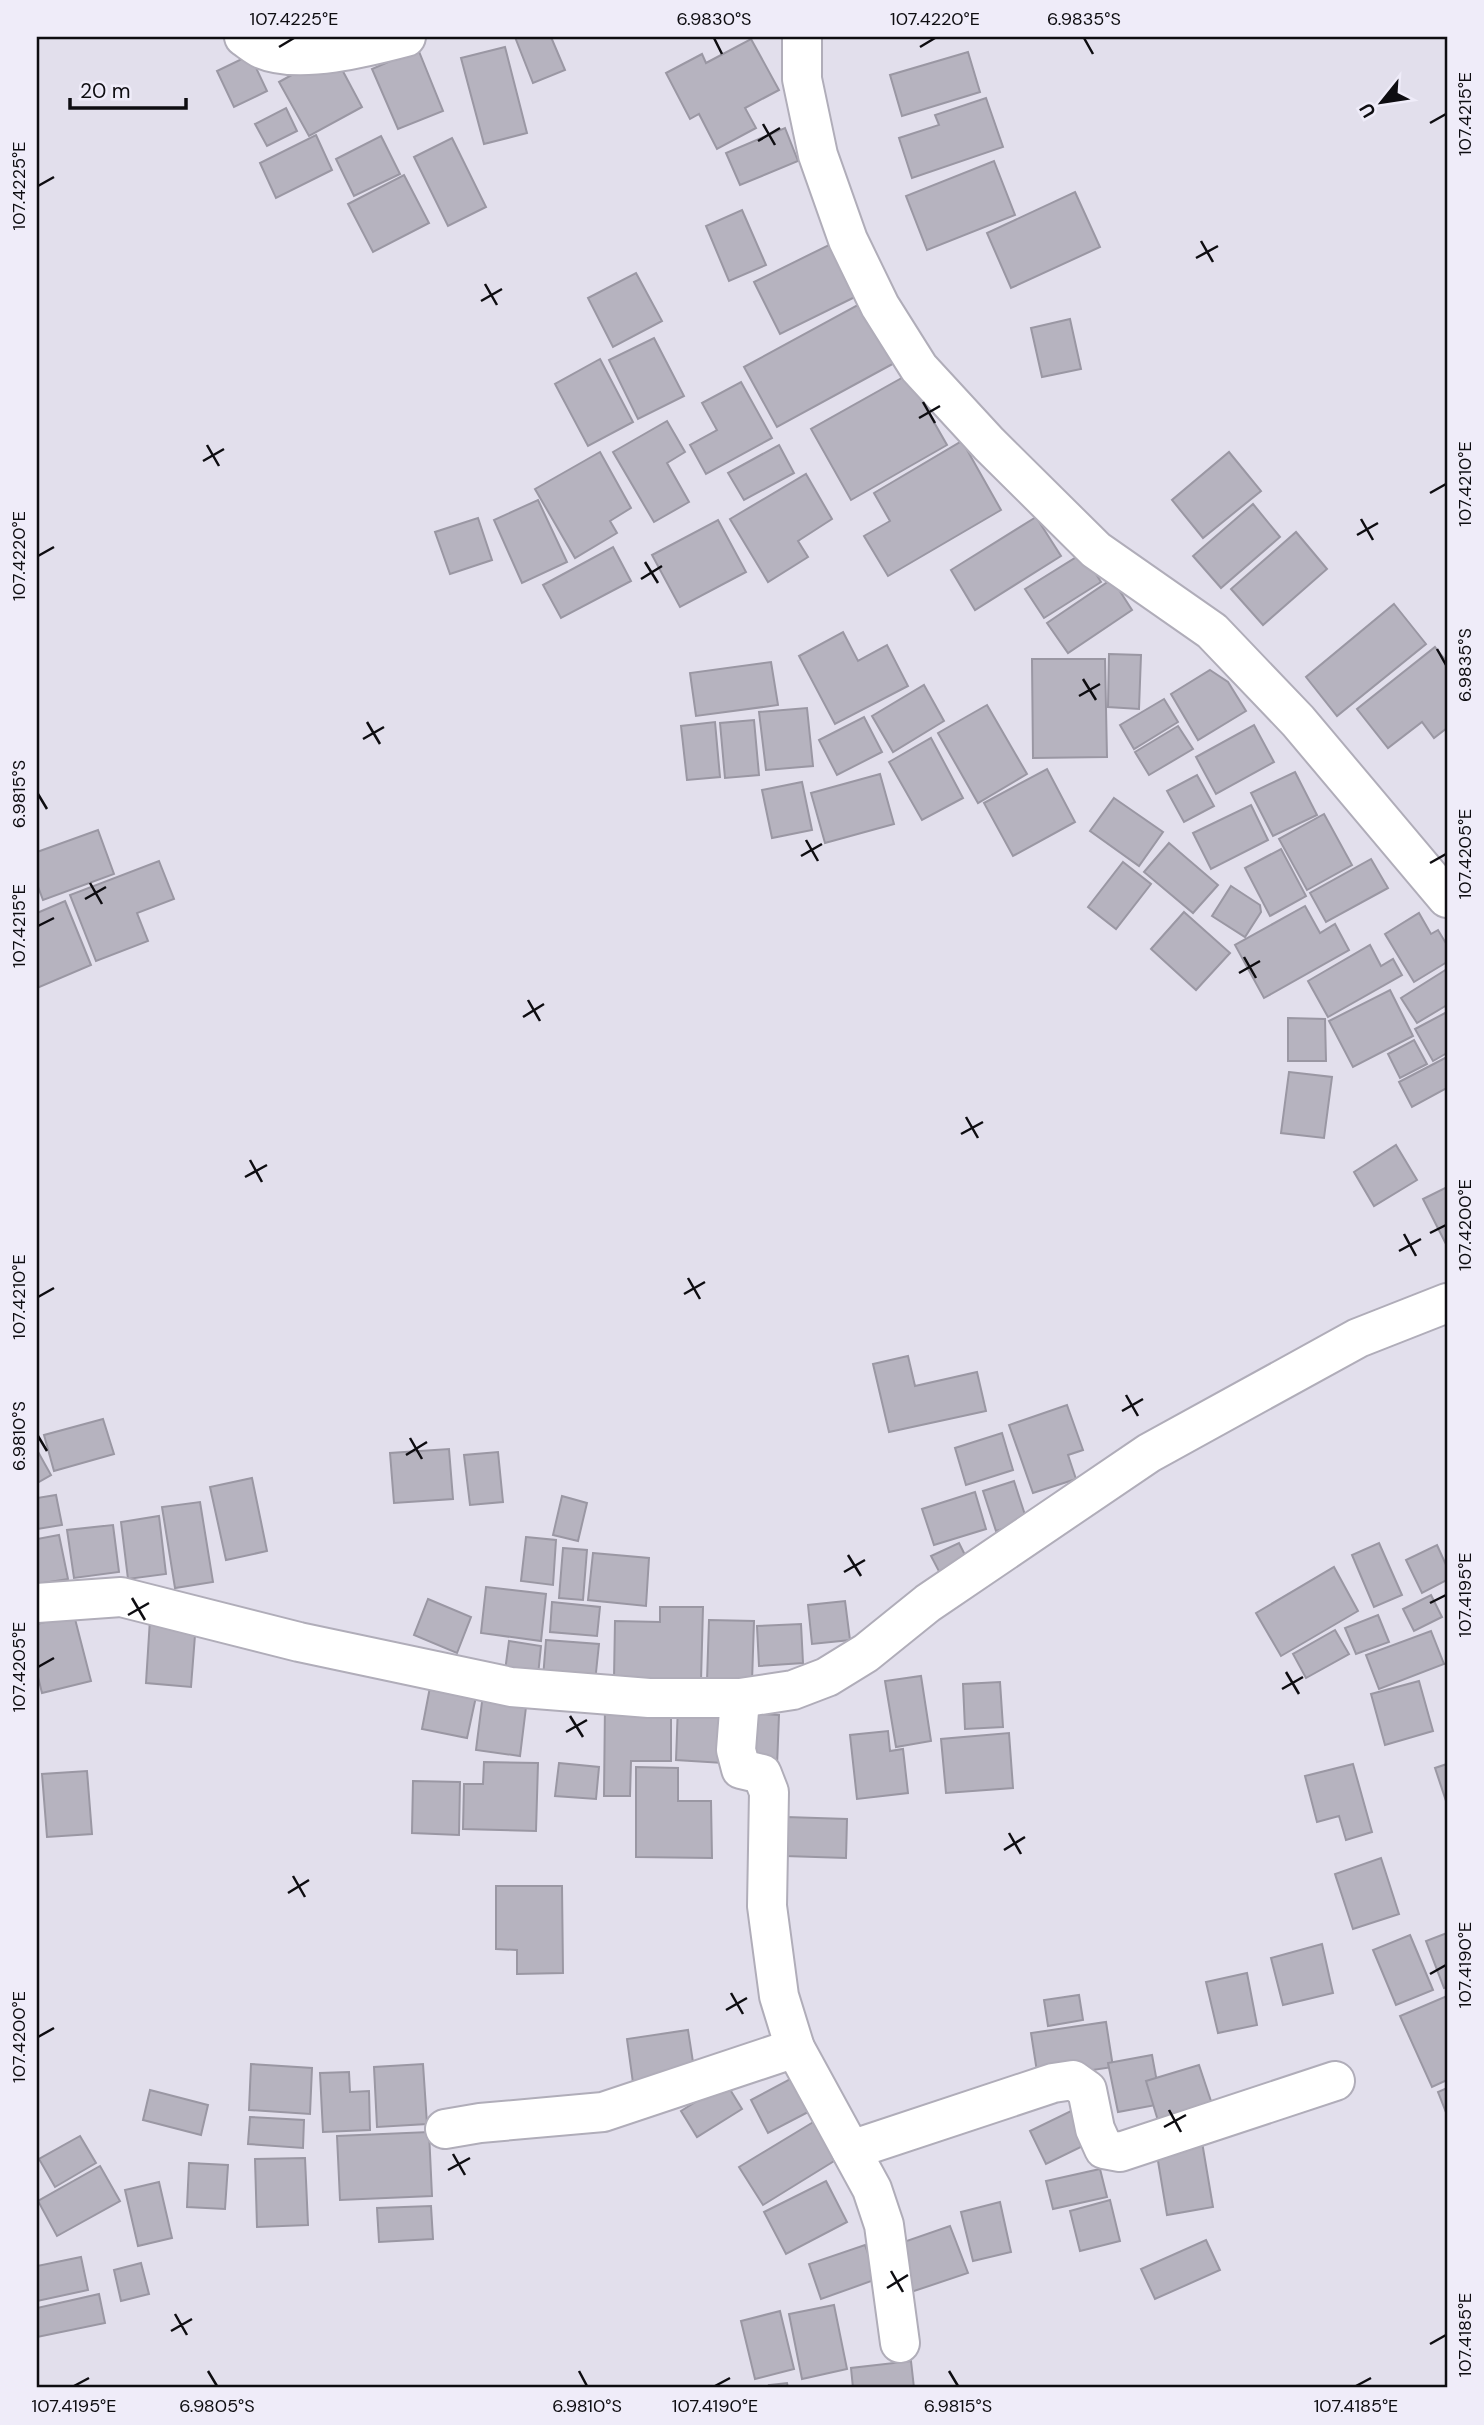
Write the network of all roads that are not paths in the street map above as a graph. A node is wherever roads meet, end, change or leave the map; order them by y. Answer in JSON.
{"nodes":[{"id":1,"x":244,"y":37,"type":"edge"},
{"id":2,"x":406,"y":37,"type":"edge"},
{"id":3,"x":802,"y":37,"type":"edge"},
{"id":4,"x":1447,"y":898,"type":"edge"},
{"id":5,"x":1447,"y":1303,"type":"edge"},
{"id":6,"x":37,"y":1603,"type":"edge"},
{"id":7,"x":740,"y":1698,"type":"junction"},
{"id":8,"x":796,"y":2048,"type":"junction"},
{"id":9,"x":1335,"y":2081,"type":"dead end"},
{"id":10,"x":445,"y":2129,"type":"dead end"},
{"id":11,"x":851,"y":2150,"type":"junction"},
{"id":12,"x":900,"y":2343,"type":"dead end"}],
"edges":[{"from":1,"to":2,"type":"street"},
{"from":3,"to":4,"type":"street"},
{"from":5,"to":7,"type":"street"},
{"from":6,"to":7,"type":"street"},
{"from":7,"to":8,"type":"street"},
{"from":8,"to":10,"type":"street"},
{"from":8,"to":11,"type":"street"},
{"from":9,"to":11,"type":"street"},
{"from":11,"to":12,"type":"street"}]}
